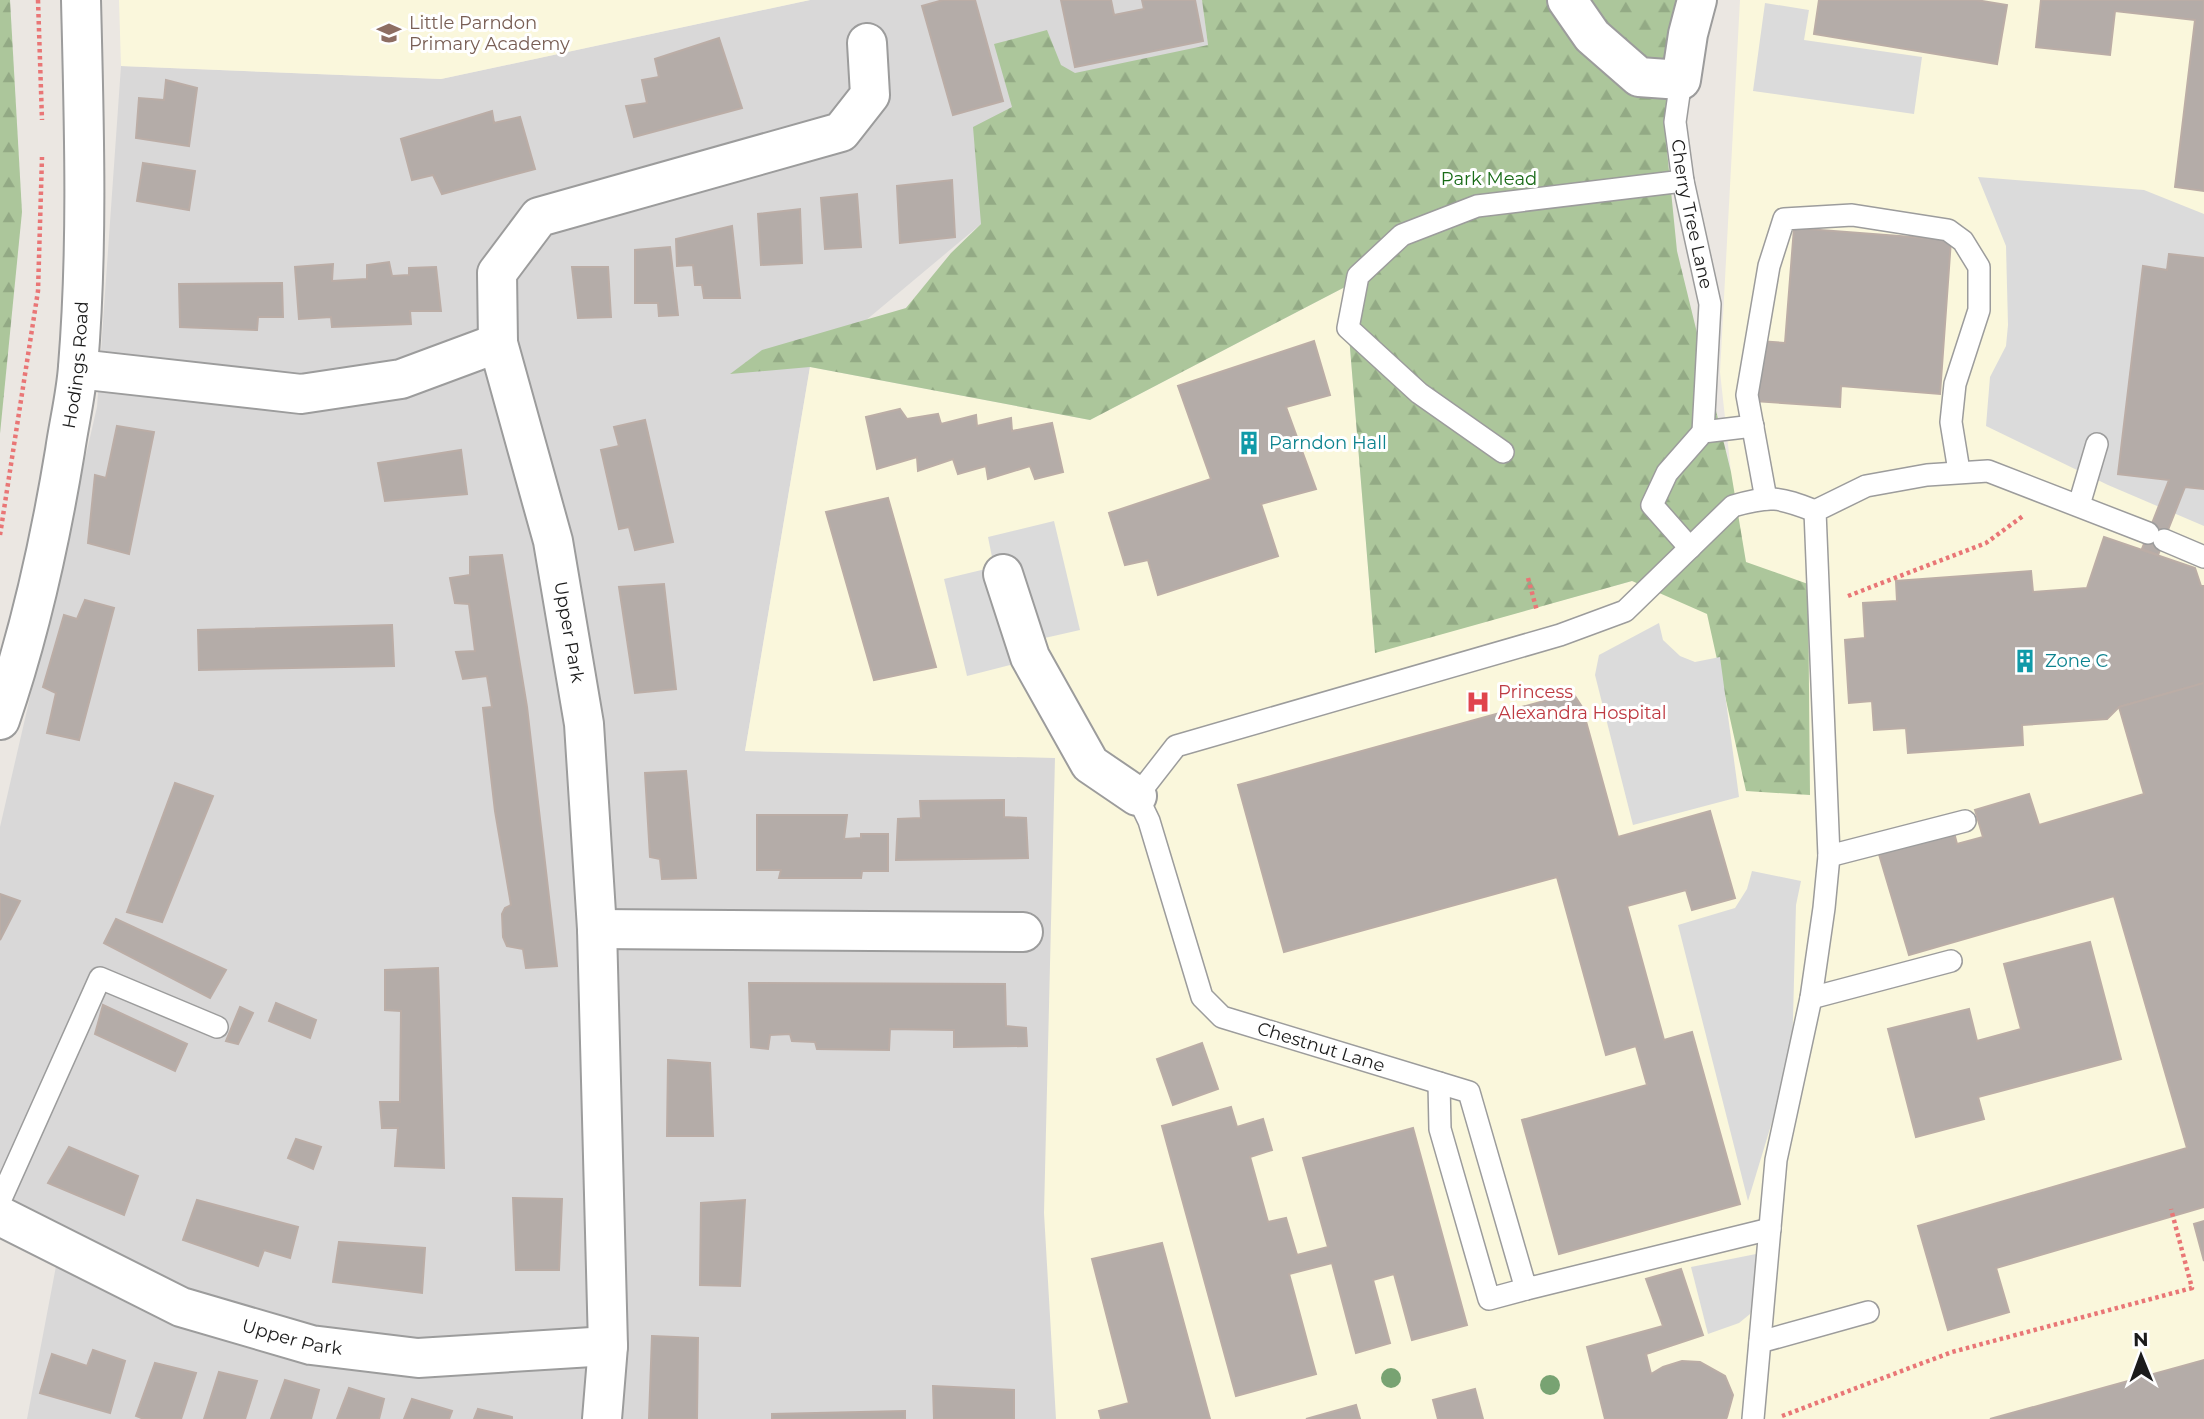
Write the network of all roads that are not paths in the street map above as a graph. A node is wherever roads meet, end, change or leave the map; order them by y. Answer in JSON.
{"nodes":[{"id":1,"x":81,"y":0,"type":"edge"},
{"id":2,"x":1567,"y":0,"type":"edge"},
{"id":3,"x":1698,"y":0,"type":"edge"},
{"id":4,"x":867,"y":43,"type":"dead end"},
{"id":5,"x":1681,"y":80,"type":"junction"},
{"id":6,"x":1683,"y":181,"type":"junction"},
{"id":7,"x":498,"y":343,"type":"junction"},
{"id":8,"x":78,"y":369,"type":"junction"},
{"id":9,"x":1753,"y":426,"type":"junction"},
{"id":10,"x":1703,"y":432,"type":"junction"},
{"id":11,"x":2097,"y":444,"type":"dead end"},
{"id":12,"x":1503,"y":452,"type":"dead end"},
{"id":13,"x":1959,"y":471,"type":"junction"},
{"id":14,"x":1766,"y":499,"type":"junction"},
{"id":15,"x":2079,"y":505,"type":"junction"},
{"id":16,"x":1815,"y":511,"type":"junction"},
{"id":17,"x":1690,"y":548,"type":"junction"},
{"id":18,"x":2204,"y":556,"type":"edge"},
{"id":19,"x":1003,"y":574,"type":"dead end"},
{"id":20,"x":0,"y":720,"type":"edge"},
{"id":21,"x":1137,"y":796,"type":"junction"},
{"id":22,"x":1965,"y":821,"type":"dead end"},
{"id":23,"x":1829,"y":856,"type":"junction"},
{"id":24,"x":597,"y":929,"type":"junction"},
{"id":25,"x":1023,"y":932,"type":"dead end"},
{"id":26,"x":1951,"y":961,"type":"dead end"},
{"id":27,"x":1811,"y":998,"type":"junction"},
{"id":28,"x":217,"y":1027,"type":"dead end"},
{"id":29,"x":1439,"y":1083,"type":"junction"},
{"id":30,"x":0,"y":1201,"type":"edge"},
{"id":31,"x":0,"y":1216,"type":"edge"},
{"id":32,"x":1770,"y":1229,"type":"junction"},
{"id":33,"x":1526,"y":1289,"type":"junction"},
{"id":34,"x":1868,"y":1312,"type":"dead end"},
{"id":35,"x":1760,"y":1342,"type":"junction"},
{"id":36,"x":608,"y":1346,"type":"junction"},
{"id":37,"x":602,"y":1419,"type":"edge"},
{"id":38,"x":1753,"y":1419,"type":"edge"}],
"edges":[{"from":1,"to":8,"type":"street","name":"Hodings Road"},
{"from":2,"to":5,"type":"street"},
{"from":3,"to":5,"type":"street","name":"Cherry Tree Lane"},
{"from":4,"to":7,"type":"street","name":"Upper Park"},
{"from":5,"to":6,"type":"lane","name":"Cherry Tree Lane"},
{"from":6,"to":10,"type":"lane","name":"Cherry Tree Lane"},
{"from":6,"to":12,"type":"lane"},
{"from":7,"to":8,"type":"street"},
{"from":7,"to":24,"type":"street","name":"Upper Park"},
{"from":8,"to":20,"type":"street","name":"Hodings Road"},
{"from":9,"to":10,"type":"lane"},
{"from":9,"to":13,"type":"lane"},
{"from":9,"to":14,"type":"lane"},
{"from":10,"to":17,"type":"lane"},
{"from":11,"to":15,"type":"lane"},
{"from":13,"to":15,"type":"lane"},
{"from":13,"to":16,"type":"lane"},
{"from":14,"to":16,"type":"lane"},
{"from":14,"to":17,"type":"lane"},
{"from":15,"to":18,"type":"lane"},
{"from":16,"to":23,"type":"lane"},
{"from":17,"to":21,"type":"lane"},
{"from":19,"to":21,"type":"street"},
{"from":21,"to":29,"type":"lane","name":"Chestnut Lane"},
{"from":22,"to":23,"type":"lane"},
{"from":23,"to":27,"type":"lane"},
{"from":24,"to":25,"type":"street"},
{"from":24,"to":36,"type":"street","name":"Upper Park"},
{"from":26,"to":27,"type":"lane"},
{"from":27,"to":32,"type":"lane"},
{"from":28,"to":30,"type":"lane"},
{"from":29,"to":33,"type":"lane","name":"Chestnut Lane"},
{"from":29,"to":33,"type":"lane"},
{"from":31,"to":36,"type":"street","name":"Upper Park"},
{"from":32,"to":33,"type":"lane"},
{"from":32,"to":35,"type":"lane"},
{"from":34,"to":35,"type":"lane"},
{"from":35,"to":38,"type":"lane"},
{"from":36,"to":37,"type":"street","name":"Upper Park"}]}
